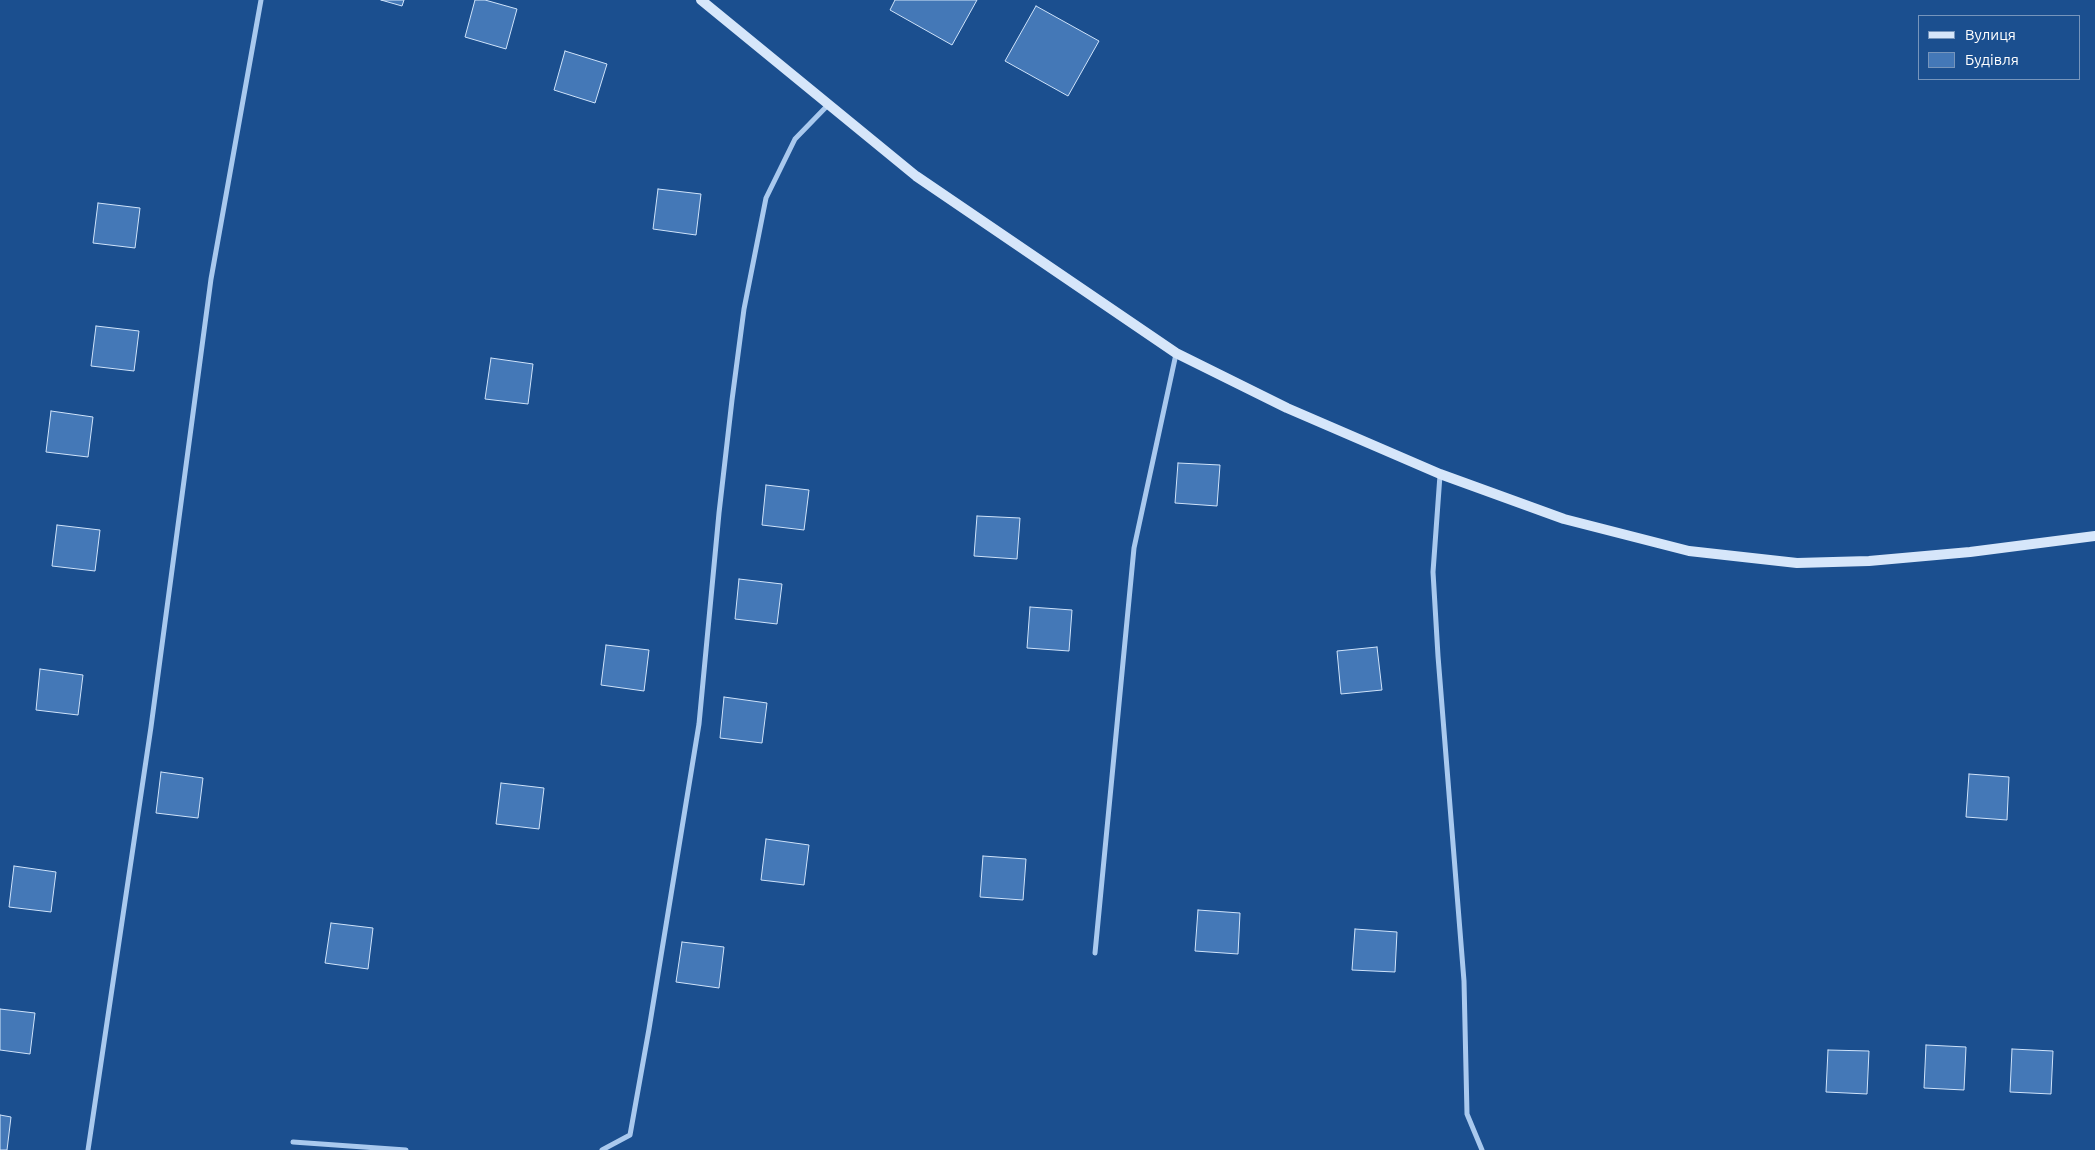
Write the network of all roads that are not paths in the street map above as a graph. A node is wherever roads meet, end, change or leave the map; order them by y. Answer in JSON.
{"nodes":[{"id":1,"x":261,"y":0,"type":"edge"},
{"id":2,"x":701,"y":0,"type":"edge"},
{"id":3,"x":828,"y":105,"type":"junction"},
{"id":4,"x":1176,"y":353,"type":"junction"},
{"id":5,"x":1440,"y":474,"type":"junction"},
{"id":6,"x":2095,"y":536,"type":"edge"},
{"id":7,"x":1095,"y":953,"type":"dead end"},
{"id":8,"x":293,"y":1142,"type":"dead end"},
{"id":9,"x":88,"y":1150,"type":"edge"},
{"id":10,"x":406,"y":1150,"type":"edge"},
{"id":11,"x":602,"y":1150,"type":"edge"},
{"id":12,"x":1482,"y":1150,"type":"edge"}],
"edges":[{"from":1,"to":9,"type":"street"},
{"from":2,"to":3,"type":"street"},
{"from":3,"to":4,"type":"street"},
{"from":3,"to":11,"type":"street"},
{"from":4,"to":5,"type":"street"},
{"from":4,"to":7,"type":"street"},
{"from":5,"to":6,"type":"street"},
{"from":5,"to":12,"type":"street"},
{"from":8,"to":10,"type":"street"}]}
